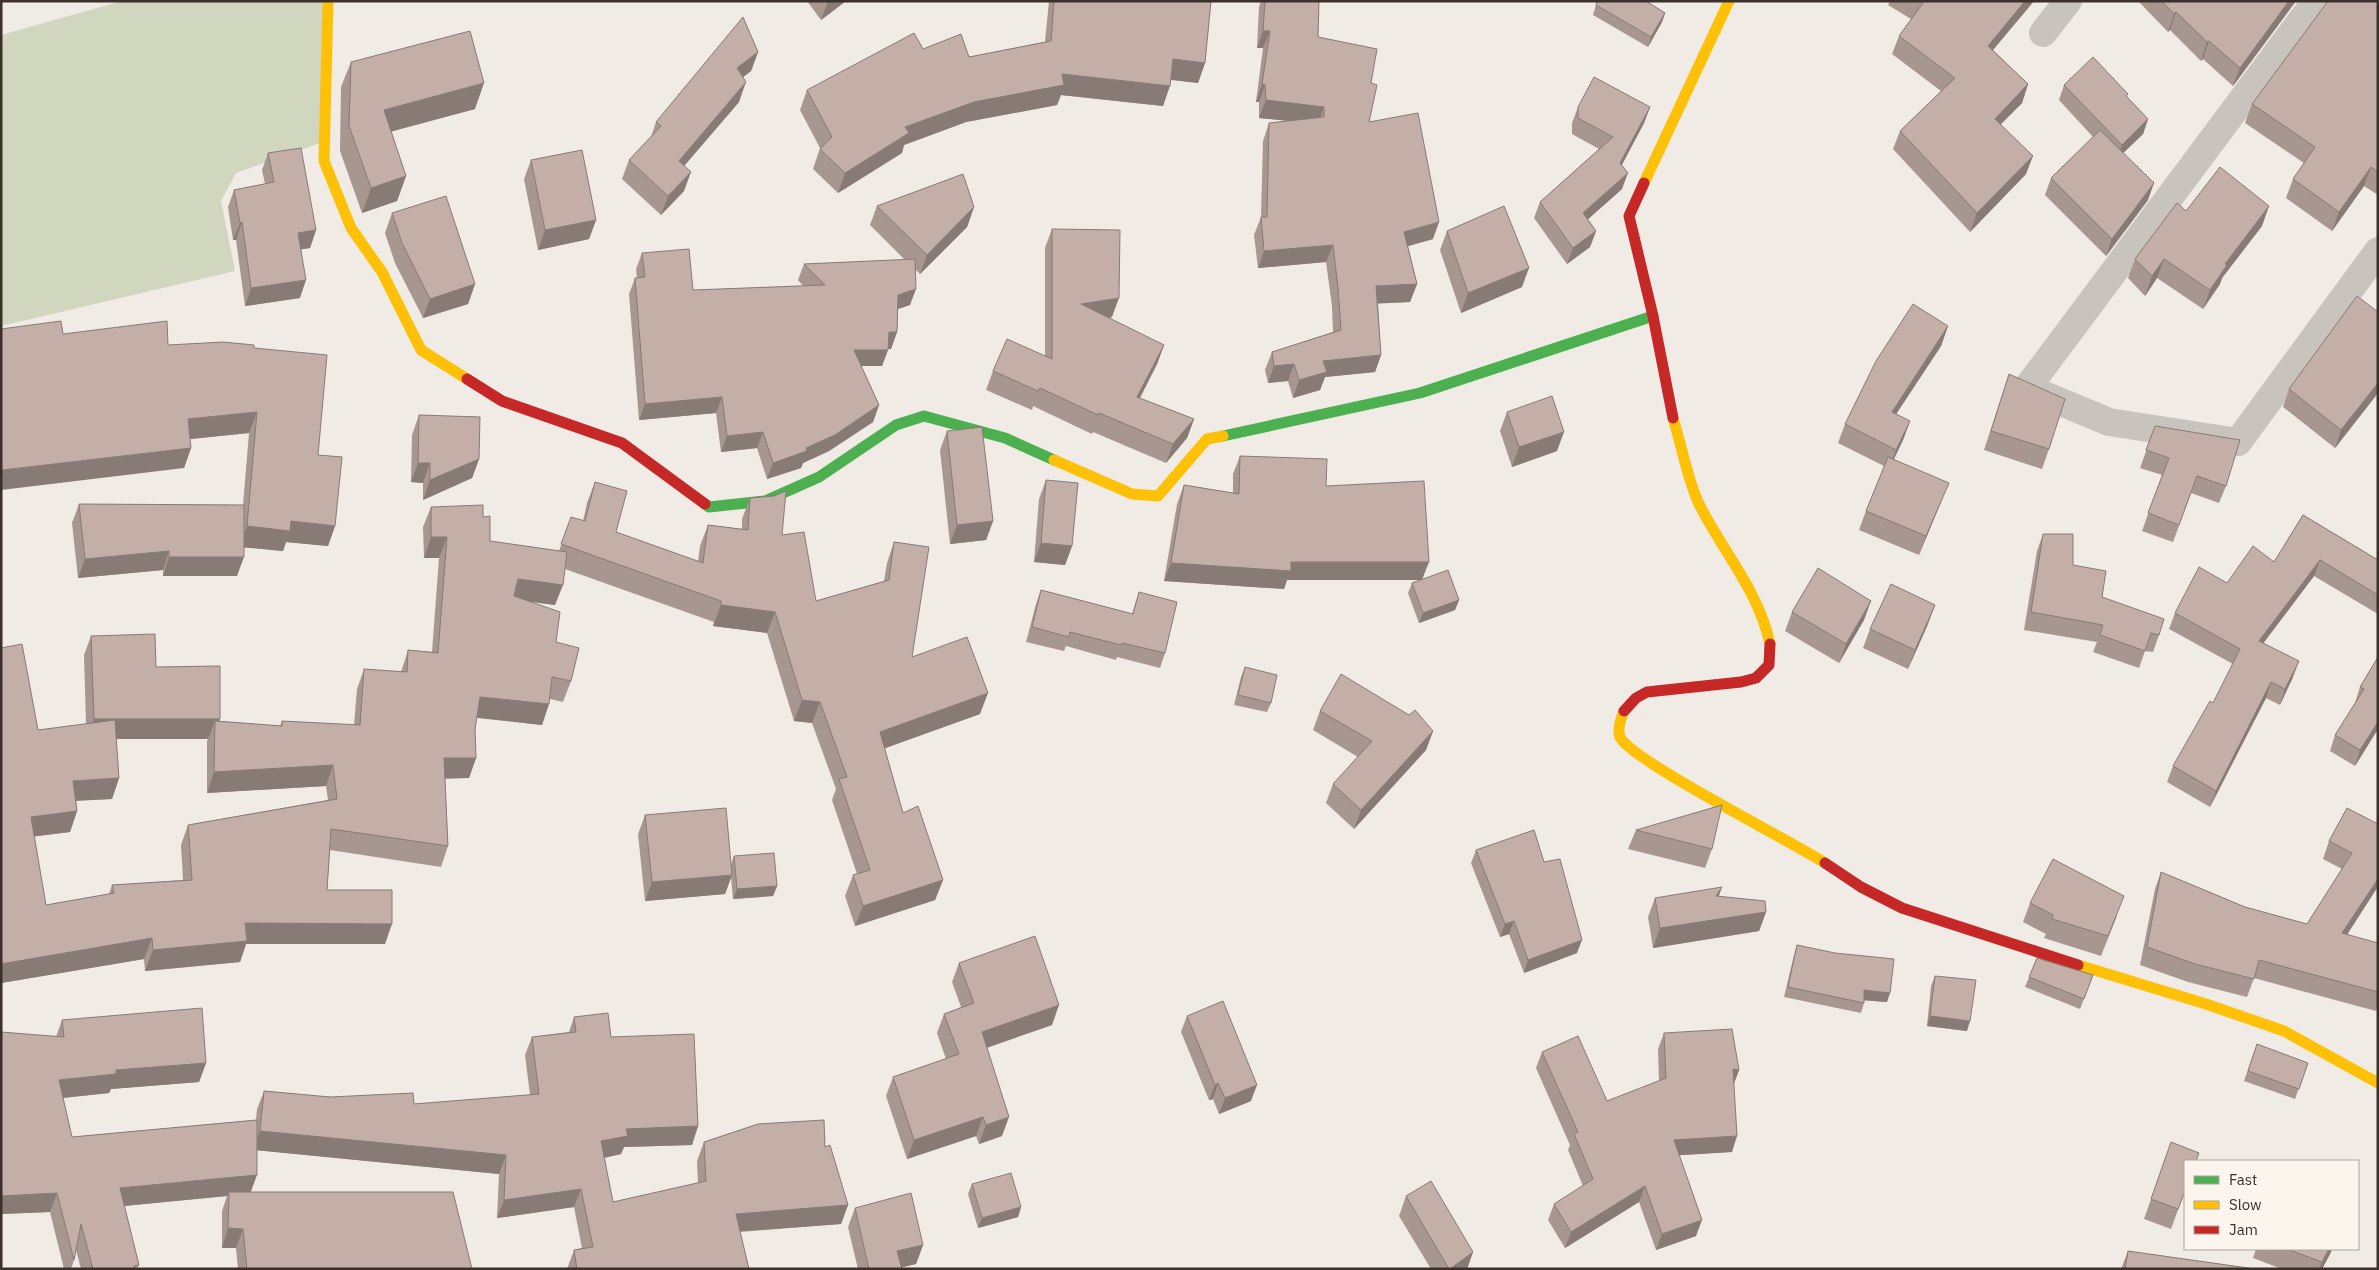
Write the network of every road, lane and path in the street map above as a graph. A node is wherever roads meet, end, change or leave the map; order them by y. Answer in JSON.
{"nodes":[{"id":1,"x":328,"y":1,"type":"edge"},
{"id":2,"x":1729,"y":1,"type":"edge"},
{"id":3,"x":2068,"y":1,"type":"edge"},
{"id":4,"x":2316,"y":1,"type":"edge"},
{"id":5,"x":2043,"y":33,"type":"dead end"},
{"id":6,"x":2378,"y":251,"type":"edge"},
{"id":7,"x":1653,"y":316,"type":"junction"},
{"id":8,"x":2378,"y":1083,"type":"edge"}],
"edges":[{"from":1,"to":7,"type":"street"},
{"from":2,"to":7,"type":"street"},
{"from":3,"to":5,"type":"street"},
{"from":4,"to":6,"type":"street"},
{"from":7,"to":8,"type":"street"}]}
